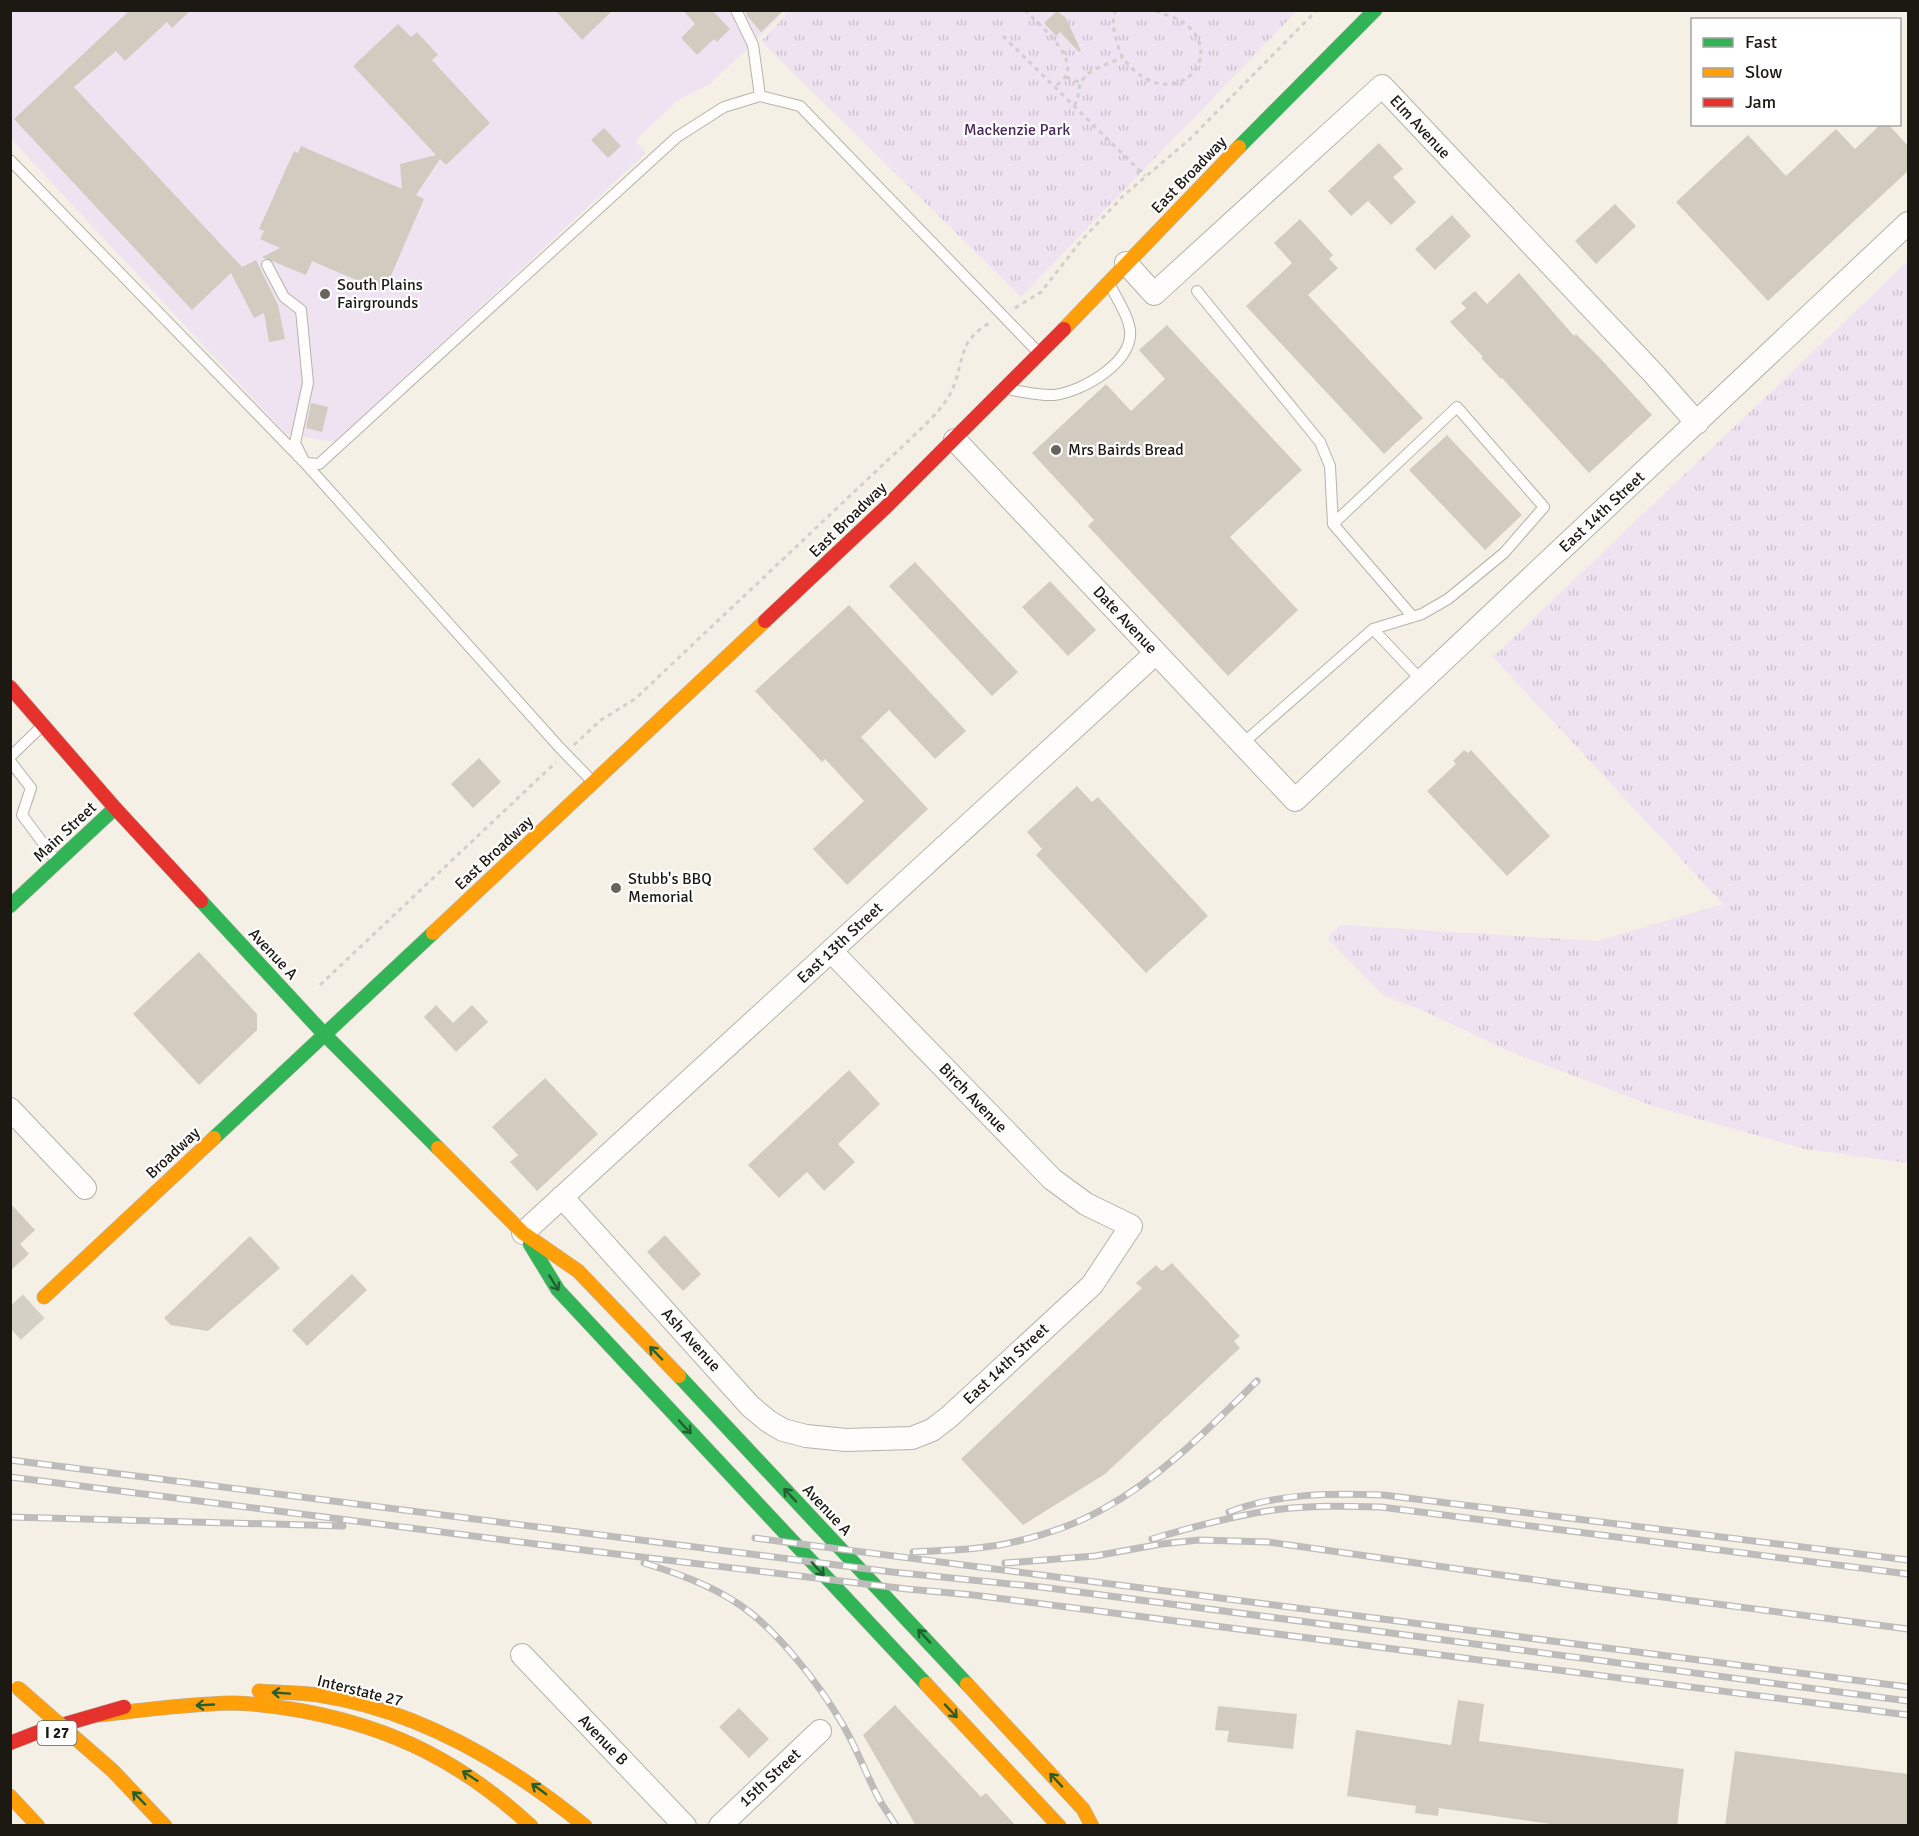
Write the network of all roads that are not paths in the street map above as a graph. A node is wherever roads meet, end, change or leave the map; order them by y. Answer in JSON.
{"nodes":[{"id":1,"x":736,"y":10,"type":"edge"},
{"id":2,"x":1375,"y":10,"type":"edge"},
{"id":3,"x":760,"y":96,"type":"junction"},
{"id":4,"x":10,"y":160,"type":"edge"},
{"id":5,"x":1908,"y":223,"type":"edge"},
{"id":6,"x":1126,"y":263,"type":"junction"},
{"id":7,"x":267,"y":265,"type":"dead end"},
{"id":8,"x":1109,"y":282,"type":"junction"},
{"id":9,"x":1197,"y":291,"type":"dead end"},
{"id":10,"x":1041,"y":354,"type":"junction"},
{"id":11,"x":1006,"y":389,"type":"junction"},
{"id":12,"x":1697,"y":423,"type":"junction"},
{"id":13,"x":955,"y":440,"type":"junction"},
{"id":14,"x":305,"y":463,"type":"junction"},
{"id":15,"x":1333,"y":524,"type":"junction"},
{"id":16,"x":1413,"y":617,"type":"junction"},
{"id":17,"x":1373,"y":629,"type":"junction"},
{"id":18,"x":1156,"y":653,"type":"junction"},
{"id":19,"x":1422,"y":681,"type":"junction"},
{"id":20,"x":10,"y":687,"type":"edge"},
{"id":21,"x":43,"y":724,"type":"junction"},
{"id":22,"x":1242,"y":744,"type":"junction"},
{"id":23,"x":10,"y":757,"type":"edge"},
{"id":24,"x":10,"y":761,"type":"edge"},
{"id":25,"x":594,"y":783,"type":"junction"},
{"id":26,"x":1294,"y":800,"type":"joint"},
{"id":27,"x":115,"y":808,"type":"junction"},
{"id":28,"x":58,"y":862,"type":"junction"},
{"id":29,"x":10,"y":906,"type":"edge"},
{"id":30,"x":831,"y":951,"type":"junction"},
{"id":31,"x":324,"y":1034,"type":"junction"},
{"id":32,"x":10,"y":1109,"type":"edge"},
{"id":33,"x":86,"y":1188,"type":"dead end"},
{"id":34,"x":562,"y":1197,"type":"junction"},
{"id":35,"x":1131,"y":1226,"type":"joint"},
{"id":36,"x":523,"y":1233,"type":"junction"},
{"id":37,"x":44,"y":1297,"type":"tunnel mouth"},
{"id":38,"x":846,"y":1440,"type":"joint"},
{"id":39,"x":522,"y":1655,"type":"dead end"},
{"id":40,"x":14,"y":1684,"type":"edge"},
{"id":41,"x":99,"y":1715,"type":"junction"},
{"id":42,"x":820,"y":1731,"type":"dead end"},
{"id":43,"x":10,"y":1743,"type":"edge"},
{"id":44,"x":82,"y":1762,"type":"dead end"},
{"id":45,"x":10,"y":1796,"type":"edge"},
{"id":46,"x":38,"y":1826,"type":"edge"},
{"id":47,"x":165,"y":1826,"type":"edge"},
{"id":48,"x":531,"y":1826,"type":"edge"},
{"id":49,"x":585,"y":1826,"type":"edge"},
{"id":50,"x":685,"y":1826,"type":"edge"},
{"id":51,"x":720,"y":1826,"type":"edge"},
{"id":52,"x":1059,"y":1826,"type":"edge"},
{"id":53,"x":1092,"y":1826,"type":"edge"}],
"edges":[{"from":1,"to":3,"type":"lane"},
{"from":2,"to":6,"type":"main road","name":"East Broadway"},
{"from":3,"to":10,"type":"lane"},
{"from":3,"to":14,"type":"lane"},
{"from":4,"to":14,"type":"lane"},
{"from":5,"to":12,"type":"street","name":"East 14th Street"},
{"from":6,"to":8,"type":"main road","name":"East Broadway"},
{"from":6,"to":12,"type":"street","name":"Elm Avenue"},
{"from":7,"to":14,"type":"lane"},
{"from":8,"to":10,"type":"main road","name":"East Broadway"},
{"from":8,"to":11,"type":"lane"},
{"from":9,"to":15,"type":"lane"},
{"from":10,"to":11,"type":"main road","name":"East Broadway"},
{"from":11,"to":13,"type":"main road","name":"East Broadway"},
{"from":12,"to":19,"type":"street","name":"East 14th Street"},
{"from":13,"to":18,"type":"street","name":"Date Avenue"},
{"from":13,"to":25,"type":"main road","name":"East Broadway"},
{"from":14,"to":25,"type":"lane"},
{"from":15,"to":16,"type":"lane"},
{"from":15,"to":16,"type":"lane"},
{"from":16,"to":17,"type":"lane"},
{"from":17,"to":19,"type":"lane"},
{"from":17,"to":22,"type":"lane"},
{"from":18,"to":22,"type":"street","name":"Date Avenue"},
{"from":18,"to":30,"type":"street","name":"East 13th Street"},
{"from":19,"to":26,"type":"street","name":"East 14th Street"},
{"from":20,"to":21,"type":"main road","name":"Avenue A"},
{"from":21,"to":23,"type":"lane"},
{"from":21,"to":27,"type":"main road","name":"Avenue A"},
{"from":22,"to":26,"type":"street","name":"Date Avenue"},
{"from":24,"to":28,"type":"lane"},
{"from":25,"to":31,"type":"main road","name":"East Broadway"},
{"from":27,"to":28,"type":"main road","name":"Main Street"},
{"from":27,"to":31,"type":"main road","name":"Avenue A"},
{"from":28,"to":29,"type":"main road","name":"Main Street"},
{"from":30,"to":34,"type":"street","name":"East 13th Street"},
{"from":30,"to":35,"type":"street","name":"Birch Avenue"},
{"from":31,"to":36,"type":"main road","name":"Avenue A"},
{"from":31,"to":37,"type":"main road","name":"Broadway"},
{"from":32,"to":33,"type":"street"},
{"from":34,"to":36,"type":"street","name":"East 13th Street"},
{"from":34,"to":38,"type":"street","name":"Ash Avenue"},
{"from":35,"to":38,"type":"street","name":"East 14th Street"},
{"from":36,"to":52,"type":"main road","name":"Avenue A","one_way":true},
{"from":53,"to":36,"type":"main road","name":"Avenue A","one_way":true},
{"from":39,"to":50,"type":"street","name":"Avenue B"},
{"from":40,"to":44,"type":"main road","number":"I 27","bridge":true},
{"from":47,"to":40,"type":"main road","one_way":true,"bridge":true},
{"from":41,"to":43,"type":"main road"},
{"from":48,"to":41,"type":"main road","one_way":true},
{"from":49,"to":41,"type":"main road","name":"Interstate 27","one_way":true},
{"from":42,"to":51,"type":"street","name":"15th Street"},
{"from":45,"to":46,"type":"main road"}]}
